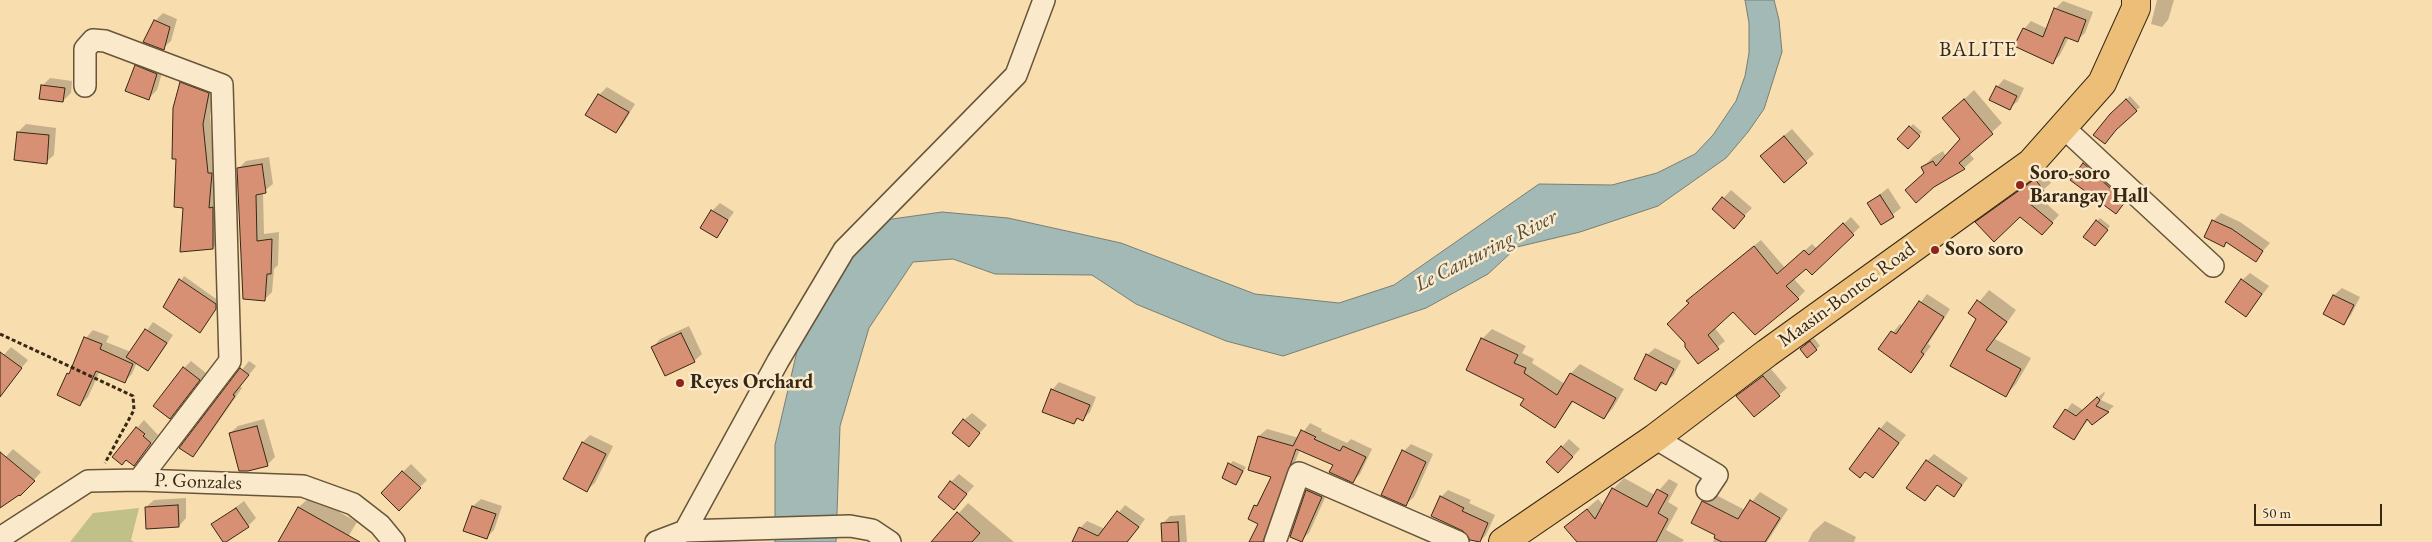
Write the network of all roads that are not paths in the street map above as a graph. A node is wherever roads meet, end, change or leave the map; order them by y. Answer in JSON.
{"nodes":[{"id":1,"x":1044,"y":0,"type":"edge"},
{"id":2,"x":2136,"y":0,"type":"edge"},
{"id":3,"x":85,"y":86,"type":"dead end"},
{"id":4,"x":2063,"y":127,"type":"junction"},
{"id":5,"x":2213,"y":266,"type":"dead end"},
{"id":6,"x":1655,"y":438,"type":"junction"},
{"id":7,"x":140,"y":480,"type":"junction"},
{"id":8,"x":1707,"y":490,"type":"dead end"},
{"id":9,"x":685,"y":531,"type":"junction"},
{"id":10,"x":375,"y":534,"type":"edge"},
{"id":11,"x":0,"y":538,"type":"edge"},
{"id":12,"x":394,"y":542,"type":"edge"},
{"id":13,"x":656,"y":542,"type":"edge"},
{"id":14,"x":890,"y":542,"type":"edge"},
{"id":15,"x":1275,"y":542,"type":"edge"},
{"id":16,"x":1458,"y":542,"type":"edge"},
{"id":17,"x":1503,"y":542,"type":"edge"}],
"edges":[{"from":1,"to":9,"type":"street"},
{"from":2,"to":4,"type":"main road","name":"Maasin-Bontoc Road"},
{"from":3,"to":7,"type":"street"},
{"from":4,"to":5,"type":"street"},
{"from":4,"to":6,"type":"main road","name":"Maasin-Bontoc Road"},
{"from":6,"to":8,"type":"street"},
{"from":6,"to":17,"type":"main road","name":"Maasin-Bontoc Road"},
{"from":7,"to":10,"type":"street","name":"P. Gonzales"},
{"from":7,"to":11,"type":"street","name":"P. Gonzales"},
{"from":9,"to":13,"type":"street"},
{"from":9,"to":14,"type":"street"},
{"from":10,"to":12,"type":"street","name":"P. Gonzales"},
{"from":15,"to":16,"type":"street"}]}
